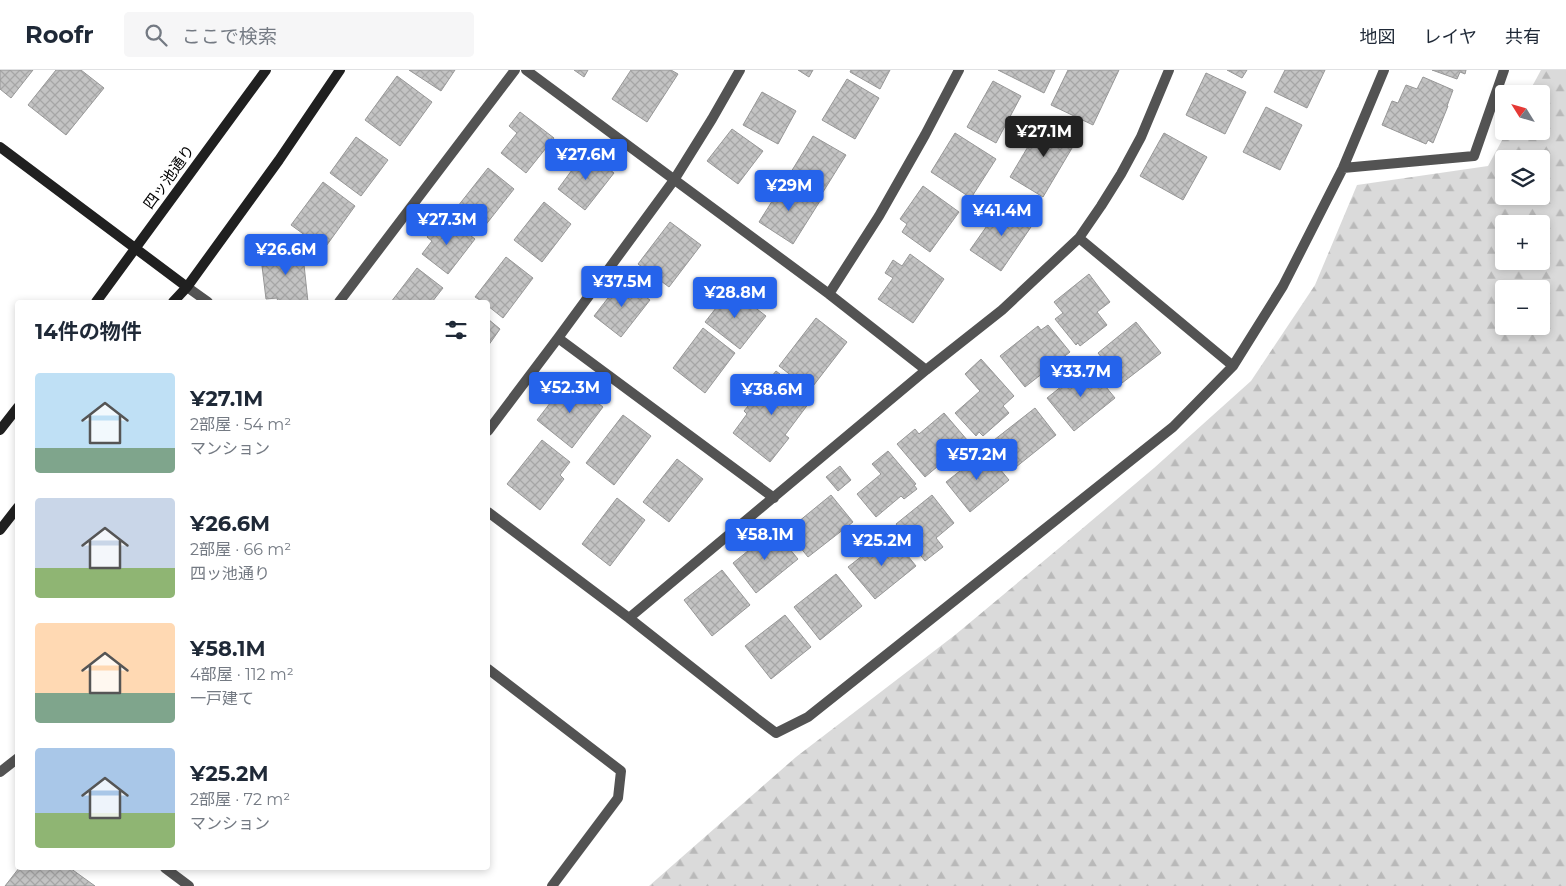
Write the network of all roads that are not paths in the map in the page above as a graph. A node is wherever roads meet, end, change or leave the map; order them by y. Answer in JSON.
{"nodes":[{"id":1,"x":266,"y":70,"type":"edge"},
{"id":2,"x":340,"y":70,"type":"edge"},
{"id":3,"x":515,"y":70,"type":"edge"},
{"id":4,"x":526,"y":70,"type":"edge"},
{"id":5,"x":740,"y":70,"type":"edge"},
{"id":6,"x":958,"y":70,"type":"edge"},
{"id":7,"x":1169,"y":70,"type":"edge"},
{"id":8,"x":1384,"y":70,"type":"edge"},
{"id":9,"x":1504,"y":70,"type":"edge"},
{"id":10,"x":0,"y":146,"type":"edge"},
{"id":11,"x":1343,"y":168,"type":"junction"},
{"id":12,"x":674,"y":180,"type":"junction"},
{"id":13,"x":1079,"y":238,"type":"junction"},
{"id":14,"x":136,"y":248,"type":"junction"},
{"id":15,"x":187,"y":287,"type":"junction"},
{"id":16,"x":829,"y":294,"type":"junction"},
{"id":17,"x":97,"y":300,"type":"edge"},
{"id":18,"x":175,"y":300,"type":"edge"},
{"id":19,"x":205,"y":300,"type":"edge"},
{"id":20,"x":341,"y":300,"type":"edge"},
{"id":21,"x":558,"y":338,"type":"junction"},
{"id":22,"x":1233,"y":366,"type":"junction"},
{"id":23,"x":926,"y":370,"type":"junction"},
{"id":24,"x":15,"y":410,"type":"edge"},
{"id":25,"x":490,"y":428,"type":"edge"},
{"id":26,"x":0,"y":430,"type":"edge"},
{"id":27,"x":774,"y":498,"type":"junction"},
{"id":28,"x":15,"y":513,"type":"edge"},
{"id":29,"x":490,"y":514,"type":"edge"},
{"id":30,"x":0,"y":530,"type":"edge"},
{"id":31,"x":628,"y":618,"type":"junction"},
{"id":32,"x":490,"y":671,"type":"edge"},
{"id":33,"x":15,"y":760,"type":"edge"},
{"id":34,"x":0,"y":772,"type":"edge"},
{"id":35,"x":168,"y":870,"type":"edge"},
{"id":36,"x":189,"y":886,"type":"edge"},
{"id":37,"x":552,"y":886,"type":"edge"}],
"edges":[{"from":1,"to":14,"type":"main road","name":"四ッ池通り"},
{"from":2,"to":15,"type":"main road"},
{"from":3,"to":20,"type":"street"},
{"from":4,"to":12,"type":"street"},
{"from":5,"to":12,"type":"street"},
{"from":6,"to":16,"type":"street"},
{"from":7,"to":13,"type":"street"},
{"from":8,"to":11,"type":"street"},
{"from":9,"to":11,"type":"street"},
{"from":10,"to":14,"type":"main road"},
{"from":11,"to":22,"type":"street"},
{"from":12,"to":16,"type":"street"},
{"from":12,"to":21,"type":"street"},
{"from":13,"to":22,"type":"street"},
{"from":13,"to":23,"type":"street"},
{"from":14,"to":15,"type":"main road"},
{"from":14,"to":17,"type":"main road","name":"四ッ池通り"},
{"from":15,"to":18,"type":"main road"},
{"from":15,"to":19,"type":"street"},
{"from":16,"to":23,"type":"street"},
{"from":21,"to":25,"type":"street"},
{"from":21,"to":27,"type":"street"},
{"from":22,"to":31,"type":"street"},
{"from":23,"to":27,"type":"street"},
{"from":24,"to":26,"type":"main road"},
{"from":27,"to":31,"type":"street"},
{"from":28,"to":30,"type":"main road"},
{"from":29,"to":31,"type":"street"},
{"from":32,"to":37,"type":"street"},
{"from":33,"to":34,"type":"street"},
{"from":35,"to":36,"type":"street"}]}
